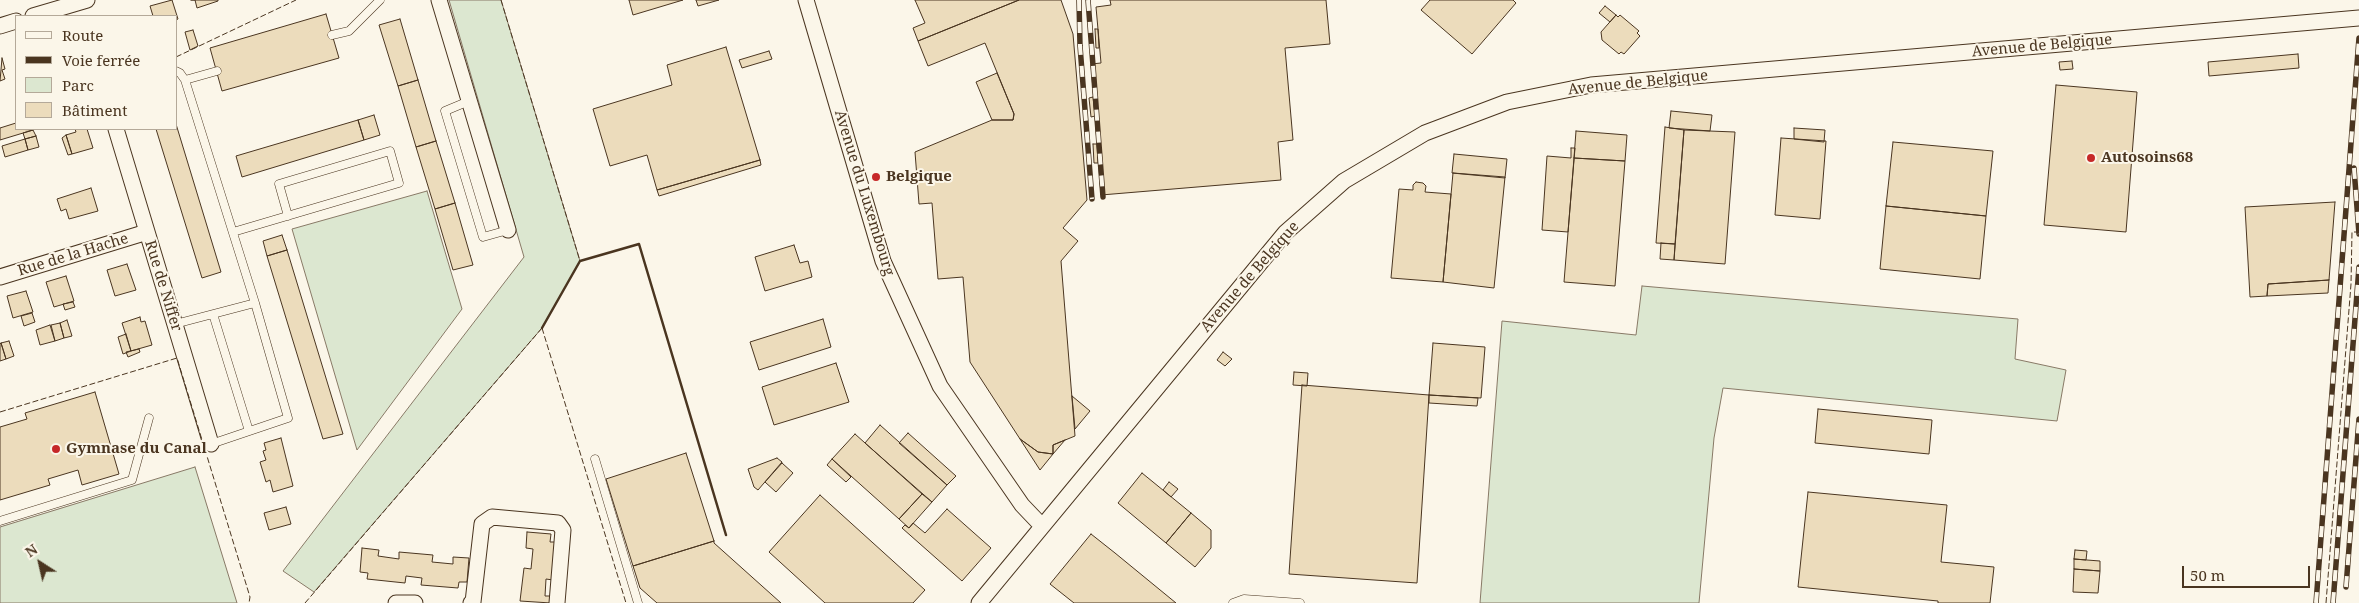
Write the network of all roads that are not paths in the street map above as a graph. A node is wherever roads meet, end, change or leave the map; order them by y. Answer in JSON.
{"nodes":[{"id":1,"x":380,"y":0,"type":"edge"},
{"id":2,"x":439,"y":0,"type":"edge"},
{"id":3,"x":806,"y":0,"type":"edge"},
{"id":4,"x":80,"y":5,"type":"edge"},
{"id":5,"x":37,"y":15,"type":"edge"},
{"id":6,"x":2359,"y":18,"type":"edge"},
{"id":7,"x":15,"y":21,"type":"edge"},
{"id":8,"x":0,"y":26,"type":"edge"},
{"id":9,"x":332,"y":35,"type":"dead end"},
{"id":10,"x":216,"y":71,"type":"dead end"},
{"id":11,"x":178,"y":72,"type":"edge"},
{"id":12,"x":185,"y":80,"type":"junction"},
{"id":13,"x":469,"y":101,"type":"junction"},
{"id":14,"x":116,"y":130,"type":"edge"},
{"id":15,"x":288,"y":216,"type":"junction"},
{"id":16,"x":508,"y":230,"type":"joint"},
{"id":17,"x":147,"y":232,"type":"junction"},
{"id":18,"x":233,"y":232,"type":"junction"},
{"id":19,"x":0,"y":277,"type":"edge"},
{"id":20,"x":255,"y":303,"type":"junction"},
{"id":21,"x":213,"y":314,"type":"junction"},
{"id":22,"x":175,"y":324,"type":"junction"},
{"id":23,"x":149,"y":418,"type":"dead end"},
{"id":24,"x":249,"y":431,"type":"junction"},
{"id":25,"x":211,"y":444,"type":"joint"},
{"id":26,"x":595,"y":459,"type":"dead end"},
{"id":27,"x":0,"y":521,"type":"edge"},
{"id":28,"x":1042,"y":526,"type":"junction"},
{"id":29,"x":472,"y":602,"type":"edge"},
{"id":30,"x":396,"y":603,"type":"edge"},
{"id":31,"x":415,"y":603,"type":"edge"},
{"id":32,"x":557,"y":603,"type":"edge"},
{"id":33,"x":638,"y":603,"type":"edge"},
{"id":34,"x":979,"y":603,"type":"edge"},
{"id":35,"x":1233,"y":603,"type":"edge"},
{"id":36,"x":1300,"y":603,"type":"edge"}],
"edges":[{"from":1,"to":9,"type":"lane"},
{"from":2,"to":13,"type":"street"},
{"from":3,"to":28,"type":"street","name":"Avenue du Luxembourg"},
{"from":4,"to":5,"type":"street"},
{"from":6,"to":28,"type":"street","name":"Avenue de Belgique"},
{"from":7,"to":8,"type":"street"},
{"from":10,"to":12,"type":"lane"},
{"from":11,"to":12,"type":"lane"},
{"from":12,"to":18,"type":"lane"},
{"from":13,"to":16,"type":"street"},
{"from":13,"to":16,"type":"lane"},
{"from":14,"to":17,"type":"street","name":"Rue de Niffer"},
{"from":15,"to":15,"type":"lane"},
{"from":15,"to":18,"type":"lane"},
{"from":17,"to":19,"type":"street","name":"Rue de la Hache"},
{"from":17,"to":22,"type":"street","name":"Rue de Niffer"},
{"from":18,"to":20,"type":"lane"},
{"from":20,"to":21,"type":"lane"},
{"from":20,"to":24,"type":"lane"},
{"from":21,"to":22,"type":"lane"},
{"from":21,"to":24,"type":"lane"},
{"from":22,"to":25,"type":"street","name":"Rue de Niffer"},
{"from":23,"to":27,"type":"lane"},
{"from":24,"to":25,"type":"lane"},
{"from":26,"to":33,"type":"lane"},
{"from":28,"to":34,"type":"street","name":"Avenue de Belgique"},
{"from":29,"to":32,"type":"street"},
{"from":30,"to":31,"type":"street"},
{"from":35,"to":36,"type":"lane"}]}
